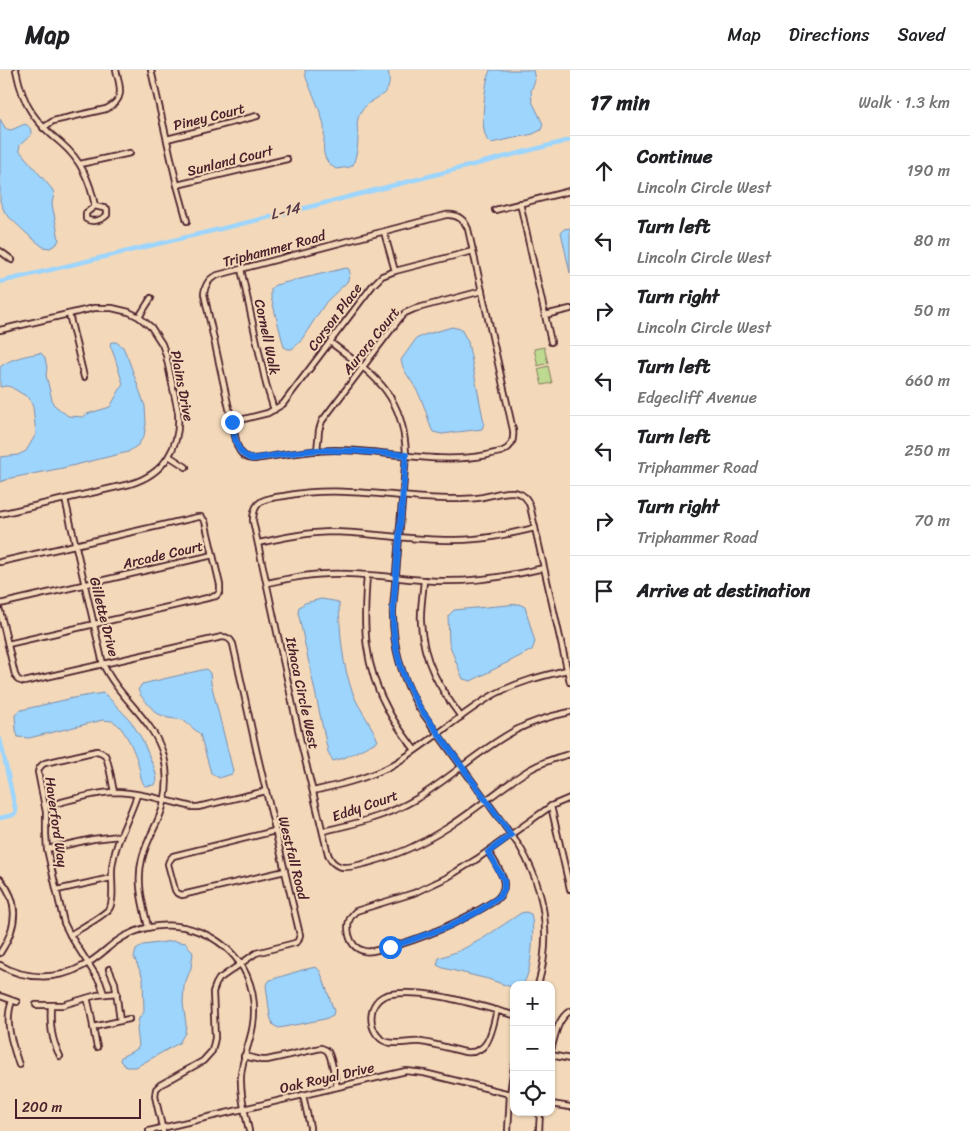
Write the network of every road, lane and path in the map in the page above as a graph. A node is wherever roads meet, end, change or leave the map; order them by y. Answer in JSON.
{"nodes":[{"id":1,"x":16,"y":70,"type":"edge"},
{"id":2,"x":116,"y":70,"type":"edge"},
{"id":3,"x":151,"y":70,"type":"edge"},
{"id":4,"x":257,"y":116,"type":"dead end"},
{"id":5,"x":43,"y":128,"type":"junction"},
{"id":6,"x":167,"y":139,"type":"junction"},
{"id":7,"x":130,"y":152,"type":"dead end"},
{"id":8,"x":287,"y":159,"type":"dead end"},
{"id":9,"x":80,"y":164,"type":"junction"},
{"id":10,"x":177,"y":186,"type":"junction"},
{"id":11,"x":570,"y":191,"type":"edge"},
{"id":12,"x":520,"y":204,"type":"junction"},
{"id":13,"x":95,"y":206,"type":"junction"},
{"id":14,"x":495,"y":210,"type":"dead end"},
{"id":15,"x":187,"y":221,"type":"dead end"},
{"id":16,"x":384,"y":232,"type":"junction"},
{"id":17,"x":0,"y":251,"type":"edge"},
{"id":18,"x":473,"y":251,"type":"junction"},
{"id":19,"x":12,"y":260,"type":"dead end"},
{"id":20,"x":241,"y":269,"type":"junction"},
{"id":21,"x":395,"y":271,"type":"junction"},
{"id":22,"x":482,"y":291,"type":"junction"},
{"id":23,"x":151,"y":298,"type":"dead end"},
{"id":24,"x":570,"y":309,"type":"edge"},
{"id":25,"x":70,"y":314,"type":"junction"},
{"id":26,"x":544,"y":315,"type":"junction"},
{"id":27,"x":139,"y":317,"type":"junction"},
{"id":28,"x":0,"y":330,"type":"edge"},
{"id":29,"x":330,"y":342,"type":"junction"},
{"id":30,"x":551,"y":342,"type":"dead end"},
{"id":31,"x":363,"y":367,"type":"junction"},
{"id":32,"x":84,"y":378,"type":"dead end"},
{"id":33,"x":274,"y":410,"type":"junction"},
{"id":34,"x":232,"y":422,"type":"junction"},
{"id":35,"x":317,"y":450,"type":"junction"},
{"id":36,"x":406,"y":455,"type":"junction"},
{"id":37,"x":169,"y":456,"type":"junction"},
{"id":38,"x":186,"y":467,"type":"dead end"},
{"id":39,"x":403,"y":496,"type":"junction"},
{"id":40,"x":64,"y":499,"type":"junction"},
{"id":41,"x":0,"y":514,"type":"edge"},
{"id":42,"x":535,"y":528,"type":"junction"},
{"id":43,"x":399,"y":537,"type":"junction"},
{"id":44,"x":258,"y":543,"type":"junction"},
{"id":45,"x":75,"y":544,"type":"junction"},
{"id":46,"x":213,"y":555,"type":"junction"},
{"id":47,"x":0,"y":562,"type":"edge"},
{"id":48,"x":544,"y":568,"type":"junction"},
{"id":49,"x":367,"y":576,"type":"junction"},
{"id":50,"x":396,"y":578,"type":"junction"},
{"id":51,"x":424,"y":580,"type":"junction"},
{"id":52,"x":267,"y":583,"type":"junction"},
{"id":53,"x":84,"y":584,"type":"junction"},
{"id":54,"x":0,"y":604,"type":"edge"},
{"id":55,"x":0,"y":611,"type":"edge"},
{"id":56,"x":94,"y":624,"type":"junction"},
{"id":57,"x":8,"y":644,"type":"junction"},
{"id":58,"x":103,"y":664,"type":"junction"},
{"id":59,"x":567,"y":670,"type":"junction"},
{"id":60,"x":570,"y":682,"type":"edge"},
{"id":61,"x":570,"y":712,"type":"edge"},
{"id":62,"x":461,"y":717,"type":"junction"},
{"id":63,"x":438,"y":734,"type":"junction"},
{"id":64,"x":415,"y":750,"type":"junction"},
{"id":65,"x":570,"y":754,"type":"edge"},
{"id":66,"x":462,"y":767,"type":"junction"},
{"id":67,"x":266,"y":791,"type":"junction"},
{"id":68,"x":313,"y":791,"type":"junction"},
{"id":69,"x":114,"y":792,"type":"junction"},
{"id":70,"x":137,"y":795,"type":"junction"},
{"id":71,"x":570,"y":798,"type":"edge"},
{"id":72,"x":486,"y":800,"type":"junction"},
{"id":73,"x":164,"y":801,"type":"junction"},
{"id":74,"x":45,"y":806,"type":"junction"},
{"id":75,"x":551,"y":806,"type":"junction"},
{"id":76,"x":275,"y":831,"type":"junction"},
{"id":77,"x":323,"y":832,"type":"junction"},
{"id":78,"x":511,"y":835,"type":"junction"},
{"id":79,"x":119,"y":836,"type":"junction"},
{"id":80,"x":47,"y":849,"type":"junction"},
{"id":81,"x":488,"y":852,"type":"junction"},
{"id":82,"x":285,"y":871,"type":"junction"},
{"id":83,"x":111,"y":878,"type":"junction"},
{"id":84,"x":0,"y":879,"type":"edge"},
{"id":85,"x":570,"y":889,"type":"edge"},
{"id":86,"x":57,"y":890,"type":"junction"},
{"id":87,"x":148,"y":928,"type":"junction"},
{"id":88,"x":70,"y":935,"type":"junction"},
{"id":89,"x":0,"y":953,"type":"edge"},
{"id":90,"x":88,"y":963,"type":"junction"},
{"id":91,"x":240,"y":964,"type":"junction"},
{"id":92,"x":0,"y":965,"type":"edge"},
{"id":93,"x":109,"y":969,"type":"dead end"},
{"id":94,"x":539,"y":981,"type":"edge"},
{"id":95,"x":117,"y":993,"type":"junction"},
{"id":96,"x":104,"y":994,"type":"junction"},
{"id":97,"x":0,"y":996,"type":"edge"},
{"id":98,"x":87,"y":998,"type":"junction"},
{"id":99,"x":36,"y":1005,"type":"dead end"},
{"id":100,"x":51,"y":1006,"type":"junction"},
{"id":101,"x":497,"y":1010,"type":"junction"},
{"id":102,"x":570,"y":1011,"type":"edge"},
{"id":103,"x":510,"y":1014,"type":"edge"},
{"id":104,"x":129,"y":1019,"type":"dead end"},
{"id":105,"x":120,"y":1021,"type":"junction"},
{"id":106,"x":93,"y":1027,"type":"junction"},
{"id":107,"x":555,"y":1037,"type":"edge"},
{"id":108,"x":97,"y":1047,"type":"dead end"},
{"id":109,"x":60,"y":1056,"type":"dead end"},
{"id":110,"x":244,"y":1056,"type":"junction"},
{"id":111,"x":555,"y":1056,"type":"edge"},
{"id":112,"x":570,"y":1059,"type":"edge"},
{"id":113,"x":20,"y":1065,"type":"dead end"},
{"id":114,"x":337,"y":1087,"type":"junction"},
{"id":115,"x":510,"y":1094,"type":"edge"},
{"id":116,"x":303,"y":1095,"type":"junction"},
{"id":117,"x":555,"y":1105,"type":"edge"},
{"id":118,"x":570,"y":1107,"type":"edge"},
{"id":119,"x":244,"y":1109,"type":"junction"},
{"id":120,"x":510,"y":1112,"type":"edge"},
{"id":121,"x":540,"y":1116,"type":"edge"},
{"id":122,"x":163,"y":1129,"type":"edge"},
{"id":123,"x":149,"y":1131,"type":"edge"},
{"id":124,"x":249,"y":1131,"type":"edge"},
{"id":125,"x":310,"y":1131,"type":"edge"},
{"id":126,"x":508,"y":1131,"type":"edge"},
{"id":127,"x":540,"y":1131,"type":"edge"}],
"edges":[{"from":1,"to":5,"type":"street"},
{"from":2,"to":5,"type":"street"},
{"from":3,"to":6,"type":"street"},
{"from":4,"to":6,"type":"street","name":"Piney Court"},
{"from":5,"to":9,"type":"street"},
{"from":6,"to":10,"type":"street"},
{"from":7,"to":9,"type":"street"},
{"from":8,"to":10,"type":"street","name":"Sunland Court"},
{"from":9,"to":13,"type":"street"},
{"from":10,"to":15,"type":"street"},
{"from":11,"to":12,"type":"street"},
{"from":12,"to":14,"type":"street"},
{"from":12,"to":26,"type":"street"},
{"from":13,"to":13,"type":"street"},
{"from":16,"to":18,"type":"street","name":"Triphammer Road"},
{"from":16,"to":20,"type":"street","name":"Triphammer Road"},
{"from":16,"to":21,"type":"street"},
{"from":17,"to":19,"type":"street"},
{"from":18,"to":21,"type":"street","name":"Corson Place"},
{"from":18,"to":22,"type":"street","name":"Triphammer Road"},
{"from":20,"to":33,"type":"street","name":"Cornell Walk"},
{"from":20,"to":34,"type":"street","name":"Triphammer Road"},
{"from":21,"to":29,"type":"street","name":"Corson Place"},
{"from":22,"to":31,"type":"street","name":"Aurora Court"},
{"from":22,"to":36,"type":"street","name":"Triphammer Road"},
{"from":23,"to":27,"type":"street"},
{"from":24,"to":26,"type":"street"},
{"from":25,"to":27,"type":"street","name":"Plains Drive"},
{"from":25,"to":28,"type":"street","name":"Plains Drive"},
{"from":25,"to":32,"type":"street"},
{"from":26,"to":30,"type":"street"},
{"from":27,"to":37,"type":"street","name":"Plains Drive"},
{"from":29,"to":31,"type":"street"},
{"from":29,"to":33,"type":"street","name":"Corson Place"},
{"from":31,"to":35,"type":"street","name":"Aurora Court"},
{"from":31,"to":36,"type":"street"},
{"from":33,"to":34,"type":"street","name":"Corson Place"},
{"from":34,"to":35,"type":"street","name":"Triphammer Road"},
{"from":35,"to":36,"type":"street","name":"Triphammer Road"},
{"from":36,"to":39,"type":"street"},
{"from":37,"to":38,"type":"street"},
{"from":37,"to":40,"type":"street","name":"Plains Drive"},
{"from":39,"to":42,"type":"street"},
{"from":39,"to":43,"type":"street"},
{"from":39,"to":44,"type":"street","name":"Ithaca Circle West"},
{"from":40,"to":41,"type":"street","name":"Plains Drive"},
{"from":40,"to":45,"type":"street","name":"Gillette Drive"},
{"from":42,"to":43,"type":"street"},
{"from":42,"to":48,"type":"street"},
{"from":43,"to":44,"type":"street"},
{"from":43,"to":50,"type":"street"},
{"from":44,"to":52,"type":"street","name":"Ithaca Circle West"},
{"from":45,"to":46,"type":"street"},
{"from":45,"to":47,"type":"street"},
{"from":45,"to":53,"type":"street","name":"Gillette Drive"},
{"from":46,"to":53,"type":"street","name":"Arcade Court"},
{"from":46,"to":56,"type":"street"},
{"from":48,"to":51,"type":"street"},
{"from":48,"to":59,"type":"street"},
{"from":49,"to":50,"type":"street"},
{"from":49,"to":52,"type":"street"},
{"from":49,"to":64,"type":"street"},
{"from":50,"to":51,"type":"street"},
{"from":50,"to":63,"type":"street"},
{"from":51,"to":62,"type":"street"},
{"from":52,"to":68,"type":"street","name":"Ithaca Circle West"},
{"from":53,"to":54,"type":"street","name":"Arcade Court"},
{"from":53,"to":56,"type":"street","name":"Gillette Drive"},
{"from":55,"to":57,"type":"street"},
{"from":56,"to":57,"type":"street"},
{"from":56,"to":58,"type":"street","name":"Gillette Drive"},
{"from":57,"to":58,"type":"street"},
{"from":58,"to":67,"type":"street","name":"Westfall Road"},
{"from":58,"to":73,"type":"street","name":"Gillette Drive"},
{"from":59,"to":60,"type":"street"},
{"from":59,"to":62,"type":"street"},
{"from":61,"to":66,"type":"street","name":"Eddy Court"},
{"from":62,"to":63,"type":"street"},
{"from":63,"to":64,"type":"street"},
{"from":63,"to":66,"type":"street"},
{"from":64,"to":68,"type":"street"},
{"from":65,"to":72,"type":"street"},
{"from":66,"to":72,"type":"street"},
{"from":66,"to":77,"type":"street","name":"Eddy Court"},
{"from":67,"to":73,"type":"street"},
{"from":67,"to":76,"type":"street","name":"Westfall Road"},
{"from":68,"to":77,"type":"street","name":"Ithaca Circle West"},
{"from":69,"to":70,"type":"street"},
{"from":69,"to":74,"type":"street"},
{"from":69,"to":74,"type":"street","name":"Haverford Way"},
{"from":70,"to":73,"type":"street"},
{"from":70,"to":79,"type":"street"},
{"from":71,"to":75,"type":"street"},
{"from":72,"to":77,"type":"street","name":"Ithaca Circle West"},
{"from":72,"to":78,"type":"street"},
{"from":73,"to":87,"type":"street","name":"Gillette Drive"},
{"from":74,"to":80,"type":"street","name":"Haverford Way"},
{"from":75,"to":78,"type":"street"},
{"from":75,"to":85,"type":"street"},
{"from":76,"to":82,"type":"street","name":"Westfall Road"},
{"from":76,"to":82,"type":"street"},
{"from":78,"to":81,"type":"street"},
{"from":78,"to":94,"type":"street"},
{"from":79,"to":80,"type":"street"},
{"from":79,"to":83,"type":"street"},
{"from":80,"to":86,"type":"street","name":"Haverford Way"},
{"from":81,"to":81,"type":"street"},
{"from":82,"to":91,"type":"street","name":"Westfall Road"},
{"from":83,"to":86,"type":"street"},
{"from":83,"to":88,"type":"street"},
{"from":84,"to":89,"type":"street"},
{"from":86,"to":88,"type":"street","name":"Haverford Way"},
{"from":87,"to":90,"type":"street"},
{"from":87,"to":91,"type":"street"},
{"from":88,"to":90,"type":"street","name":"Haverford Way"},
{"from":90,"to":92,"type":"street"},
{"from":90,"to":96,"type":"street","name":"Haverford Way"},
{"from":91,"to":110,"type":"street"},
{"from":91,"to":122,"type":"street","name":"Westfall Road"},
{"from":93,"to":95,"type":"street"},
{"from":95,"to":96,"type":"street"},
{"from":95,"to":105,"type":"street"},
{"from":96,"to":98,"type":"street"},
{"from":97,"to":113,"type":"street"},
{"from":98,"to":100,"type":"street"},
{"from":98,"to":106,"type":"street"},
{"from":99,"to":100,"type":"street"},
{"from":100,"to":109,"type":"street"},
{"from":101,"to":101,"type":"street"},
{"from":101,"to":103,"type":"street"},
{"from":102,"to":107,"type":"street"},
{"from":104,"to":105,"type":"street"},
{"from":105,"to":106,"type":"street"},
{"from":106,"to":108,"type":"street"},
{"from":110,"to":114,"type":"street"},
{"from":110,"to":119,"type":"street"},
{"from":111,"to":112,"type":"street"},
{"from":114,"to":115,"type":"street","name":"Oak Royal Drive"},
{"from":114,"to":116,"type":"street","name":"Oak Royal Drive"},
{"from":116,"to":119,"type":"street","name":"Oak Royal Drive"},
{"from":116,"to":125,"type":"street"},
{"from":117,"to":118,"type":"street"},
{"from":119,"to":122,"type":"street","name":"Oak Royal Drive"},
{"from":119,"to":124,"type":"street"},
{"from":120,"to":126,"type":"street"},
{"from":121,"to":127,"type":"street"},
{"from":122,"to":123,"type":"street","name":"Oak Royal Drive"}]}
